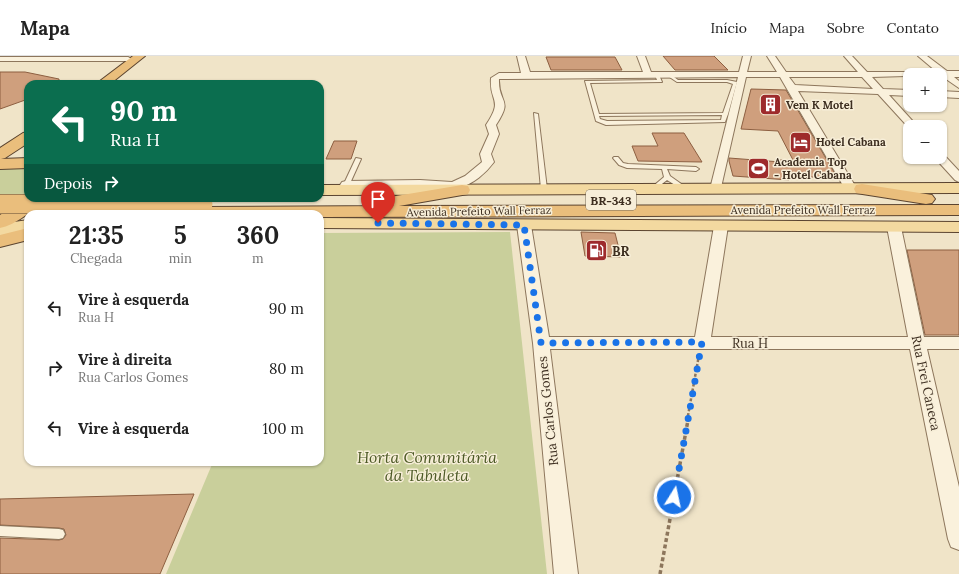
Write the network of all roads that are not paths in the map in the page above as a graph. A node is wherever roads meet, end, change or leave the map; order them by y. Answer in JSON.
{"nodes":[{"id":1,"x":3,"y":56,"type":"edge"},
{"id":2,"x":140,"y":56,"type":"edge"},
{"id":3,"x":521,"y":56,"type":"edge"},
{"id":4,"x":641,"y":56,"type":"edge"},
{"id":5,"x":747,"y":56,"type":"edge"},
{"id":6,"x":771,"y":56,"type":"edge"},
{"id":7,"x":848,"y":56,"type":"edge"},
{"id":8,"x":922,"y":56,"type":"edge"},
{"id":9,"x":84,"y":57,"type":"edge"},
{"id":10,"x":130,"y":57,"type":"edge"},
{"id":11,"x":0,"y":58,"type":"edge"},
{"id":12,"x":41,"y":58,"type":"edge"},
{"id":13,"x":937,"y":68,"type":"edge"},
{"id":14,"x":743,"y":74,"type":"junction"},
{"id":15,"x":782,"y":74,"type":"junction"},
{"id":16,"x":865,"y":74,"type":"junction"},
{"id":17,"x":903,"y":74,"type":"edge"},
{"id":18,"x":947,"y":74,"type":"edge"},
{"id":19,"x":959,"y":74,"type":"edge"},
{"id":20,"x":527,"y":75,"type":"junction"},
{"id":21,"x":653,"y":75,"type":"junction"},
{"id":22,"x":670,"y":75,"type":"junction"},
{"id":23,"x":947,"y":76,"type":"edge"},
{"id":24,"x":100,"y":80,"type":"edge"},
{"id":25,"x":107,"y":80,"type":"edge"},
{"id":26,"x":959,"y":86,"type":"edge"},
{"id":27,"x":792,"y":88,"type":"junction"},
{"id":28,"x":882,"y":92,"type":"junction"},
{"id":29,"x":903,"y":93,"type":"edge"},
{"id":30,"x":947,"y":94,"type":"edge"},
{"id":31,"x":959,"y":95,"type":"edge"},
{"id":32,"x":536,"y":114,"type":"dead end"},
{"id":33,"x":726,"y":114,"type":"junction"},
{"id":34,"x":597,"y":115,"type":"junction"},
{"id":35,"x":907,"y":120,"type":"edge"},
{"id":36,"x":24,"y":139,"type":"edge"},
{"id":37,"x":0,"y":155,"type":"edge"},
{"id":38,"x":616,"y":158,"type":"dead end"},
{"id":39,"x":358,"y":159,"type":"dead end"},
{"id":40,"x":24,"y":163,"type":"edge"},
{"id":41,"x":0,"y":164,"type":"edge"},
{"id":42,"x":946,"y":164,"type":"edge"},
{"id":43,"x":664,"y":168,"type":"junction"},
{"id":44,"x":696,"y":169,"type":"dead end"},
{"id":45,"x":666,"y":176,"type":"junction"},
{"id":46,"x":959,"y":178,"type":"edge"},
{"id":47,"x":345,"y":187,"type":"junction"},
{"id":48,"x":451,"y":188,"type":"junction"},
{"id":49,"x":685,"y":188,"type":"junction"},
{"id":50,"x":959,"y":188,"type":"edge"},
{"id":51,"x":544,"y":189,"type":"junction"},
{"id":52,"x":653,"y":189,"type":"junction"},
{"id":53,"x":716,"y":189,"type":"junction"},
{"id":54,"x":856,"y":189,"type":"junction"},
{"id":55,"x":324,"y":190,"type":"edge"},
{"id":56,"x":926,"y":199,"type":"junction"},
{"id":57,"x":959,"y":199,"type":"edge"},
{"id":58,"x":30,"y":202,"type":"edge"},
{"id":59,"x":237,"y":202,"type":"edge"},
{"id":60,"x":391,"y":202,"type":"junction"},
{"id":61,"x":0,"y":204,"type":"edge"},
{"id":62,"x":260,"y":207,"type":"junction"},
{"id":63,"x":199,"y":208,"type":"junction"},
{"id":64,"x":0,"y":210,"type":"edge"},
{"id":65,"x":271,"y":210,"type":"edge"},
{"id":66,"x":782,"y":210,"type":"junction"},
{"id":67,"x":959,"y":210,"type":"edge"},
{"id":68,"x":324,"y":217,"type":"edge"},
{"id":69,"x":0,"y":223,"type":"edge"},
{"id":70,"x":324,"y":223,"type":"edge"},
{"id":71,"x":392,"y":223,"type":"junction"},
{"id":72,"x":524,"y":225,"type":"junction"},
{"id":73,"x":24,"y":226,"type":"edge"},
{"id":74,"x":730,"y":226,"type":"junction"},
{"id":75,"x":894,"y":227,"type":"junction"},
{"id":76,"x":959,"y":227,"type":"edge"},
{"id":77,"x":0,"y":230,"type":"edge"},
{"id":78,"x":24,"y":235,"type":"edge"},
{"id":79,"x":0,"y":241,"type":"edge"},
{"id":80,"x":702,"y":342,"type":"junction"},
{"id":81,"x":541,"y":343,"type":"junction"},
{"id":82,"x":916,"y":343,"type":"junction"},
{"id":83,"x":959,"y":343,"type":"edge"},
{"id":84,"x":953,"y":490,"type":"edge"},
{"id":85,"x":0,"y":531,"type":"edge"},
{"id":86,"x":59,"y":534,"type":"dead end"},
{"id":87,"x":959,"y":539,"type":"edge"},
{"id":88,"x":566,"y":574,"type":"edge"}],
"edges":[{"from":1,"to":11,"type":"street"},
{"from":2,"to":25,"type":"highway"},
{"from":3,"to":20,"type":"street"},
{"from":4,"to":21,"type":"street"},
{"from":5,"to":14,"type":"street"},
{"from":6,"to":15,"type":"street"},
{"from":7,"to":16,"type":"street"},
{"from":8,"to":13,"type":"street"},
{"from":9,"to":10,"type":"street"},
{"from":9,"to":12,"type":"street"},
{"from":10,"to":24,"type":"highway"},
{"from":11,"to":12,"type":"street"},
{"from":14,"to":15,"type":"street"},
{"from":14,"to":22,"type":"street"},
{"from":14,"to":53,"type":"street"},
{"from":15,"to":16,"type":"street"},
{"from":15,"to":27,"type":"street"},
{"from":16,"to":17,"type":"street"},
{"from":16,"to":28,"type":"street"},
{"from":18,"to":19,"type":"street"},
{"from":20,"to":21,"type":"street"},
{"from":20,"to":48,"type":"street"},
{"from":21,"to":22,"type":"street"},
{"from":21,"to":34,"type":"lane"},
{"from":22,"to":33,"type":"lane"},
{"from":23,"to":26,"type":"street"},
{"from":27,"to":28,"type":"street"},
{"from":27,"to":54,"type":"street"},
{"from":28,"to":29,"type":"street"},
{"from":28,"to":35,"type":"street"},
{"from":30,"to":31,"type":"street"},
{"from":32,"to":51,"type":"lane"},
{"from":33,"to":34,"type":"lane"},
{"from":33,"to":34,"type":"lane"},
{"from":36,"to":37,"type":"highway"},
{"from":38,"to":43,"type":"lane"},
{"from":39,"to":47,"type":"lane"},
{"from":40,"to":41,"type":"highway"},
{"from":42,"to":46,"type":"street"},
{"from":43,"to":44,"type":"lane"},
{"from":43,"to":45,"type":"lane"},
{"from":45,"to":49,"type":"lane"},
{"from":45,"to":52,"type":"lane"},
{"from":47,"to":48,"type":"main road","name":"Avenida Prefeito Wall Ferraz"},
{"from":47,"to":55,"type":"main road","name":"Avenida Prefeito Wall Ferraz"},
{"from":48,"to":51,"type":"main road","name":"Avenida Prefeito Wall Ferraz"},
{"from":48,"to":60,"type":"highway"},
{"from":49,"to":52,"type":"main road","name":"Avenida Prefeito Wall Ferraz"},
{"from":49,"to":53,"type":"main road","name":"Avenida Prefeito Wall Ferraz"},
{"from":50,"to":54,"type":"main road","name":"Avenida Prefeito Wall Ferraz"},
{"from":51,"to":52,"type":"main road","name":"Avenida Prefeito Wall Ferraz"},
{"from":53,"to":54,"type":"main road","name":"Avenida Prefeito Wall Ferraz"},
{"from":54,"to":56,"type":"highway"},
{"from":56,"to":57,"type":"highway","name":"Avenida Prefeito Wall Ferraz","number":"BR-343"},
{"from":56,"to":60,"type":"highway","name":"Avenida Prefeito Wall Ferraz","number":"BR-343"},
{"from":58,"to":69,"type":"highway"},
{"from":59,"to":62,"type":"highway","number":"BR-343"},
{"from":60,"to":62,"type":"highway","name":"Avenida Prefeito Wall Ferraz","number":"BR-343"},
{"from":61,"to":63,"type":"highway","name":"Avenida Prefeito Wall Ferraz","bridge":true},
{"from":62,"to":63,"type":"highway","name":"Avenida Prefeito Wall Ferraz"},
{"from":62,"to":65,"type":"highway"},
{"from":62,"to":66,"type":"highway","name":"Avenida Prefeito Wall Ferraz"},
{"from":63,"to":64,"type":"highway","name":"Avenida Prefeito Wall Ferraz"},
{"from":66,"to":67,"type":"highway","name":"Avenida Prefeito Wall Ferraz","number":"BR-343"},
{"from":66,"to":74,"type":"highway","number":"BR-343"},
{"from":68,"to":71,"type":"highway"},
{"from":70,"to":71,"type":"main road","name":"Avenida Prefeito Wall Ferraz","number":"BR-343"},
{"from":71,"to":72,"type":"main road","name":"Avenida Prefeito Wall Ferraz","number":"BR-343"},
{"from":72,"to":74,"type":"main road","name":"Avenida Prefeito Wall Ferraz","number":"BR-343"},
{"from":72,"to":81,"type":"street","name":"Rua Carlos Gomes"},
{"from":73,"to":77,"type":"main road"},
{"from":74,"to":75,"type":"main road","name":"Avenida Prefeito Wall Ferraz"},
{"from":74,"to":80,"type":"street"},
{"from":75,"to":76,"type":"main road","name":"Avenida Prefeito Wall Ferraz"},
{"from":75,"to":82,"type":"street","name":"Rua Frei Caneca"},
{"from":78,"to":79,"type":"highway"},
{"from":80,"to":81,"type":"street","name":"Rua H"},
{"from":80,"to":82,"type":"street","name":"Rua H"},
{"from":81,"to":88,"type":"street","name":"Rua Carlos Gomes"},
{"from":82,"to":83,"type":"street","name":"Rua H"},
{"from":82,"to":84,"type":"street","name":"Rua Frei Caneca"},
{"from":84,"to":87,"type":"street","name":"Rua Frei Caneca"},
{"from":85,"to":86,"type":"lane"}]}
